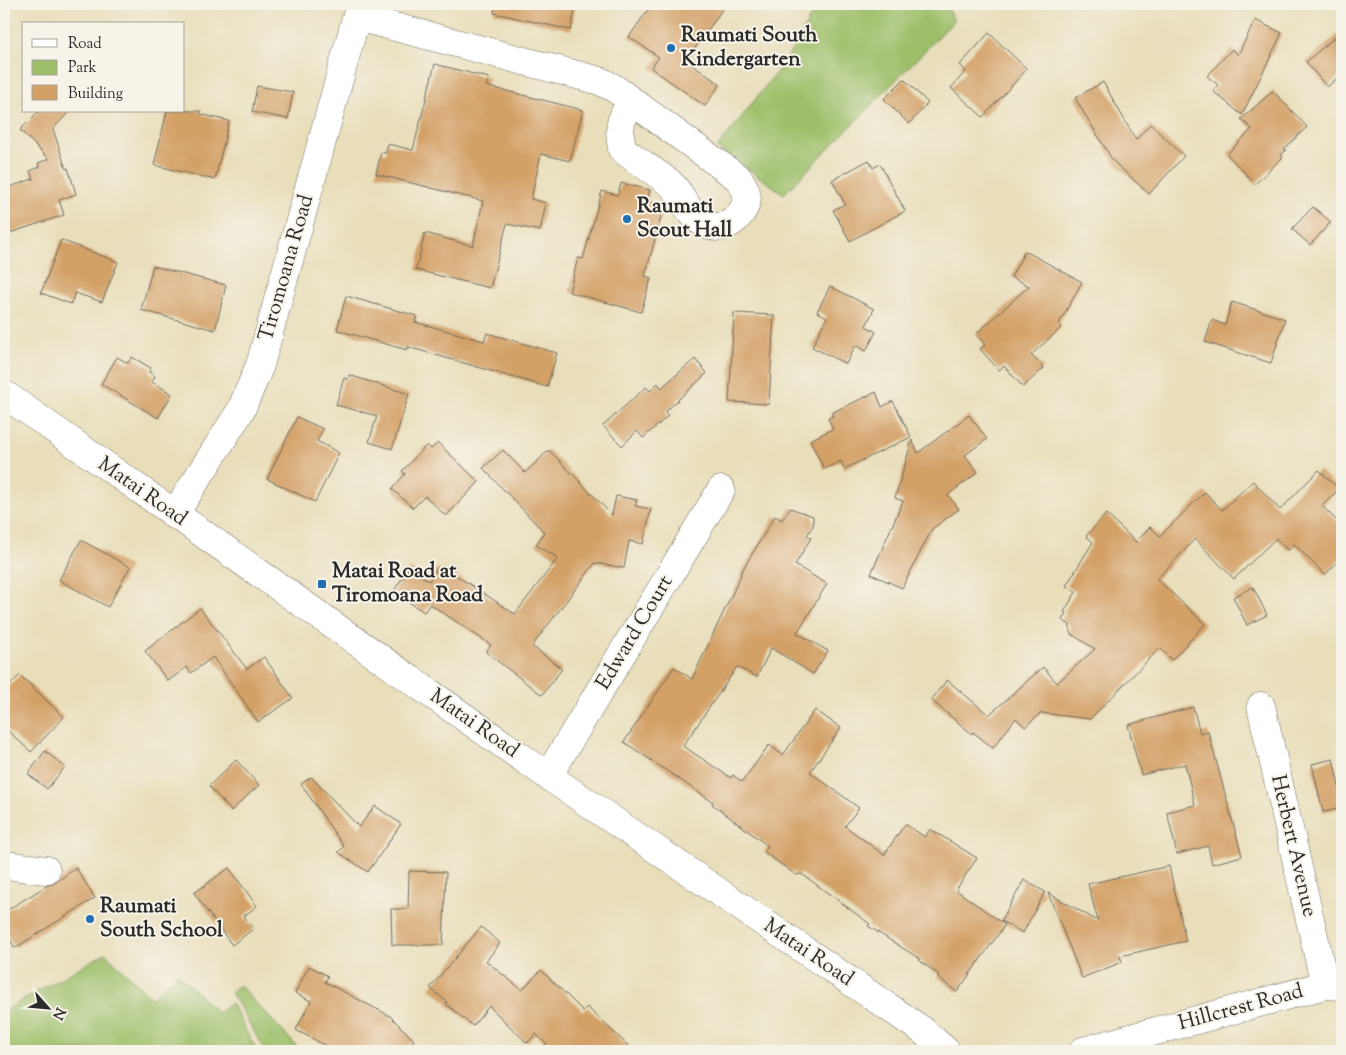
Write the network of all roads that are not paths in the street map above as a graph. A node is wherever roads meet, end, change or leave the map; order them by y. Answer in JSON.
{"nodes":[{"id":1,"x":358,"y":10,"type":"edge"},
{"id":2,"x":631,"y":101,"type":"junction"},
{"id":3,"x":4,"y":394,"type":"edge"},
{"id":4,"x":721,"y":490,"type":"dead end"},
{"id":5,"x":174,"y":514,"type":"junction"},
{"id":6,"x":1261,"y":706,"type":"dead end"},
{"id":7,"x":548,"y":776,"type":"junction"},
{"id":8,"x":4,"y":865,"type":"edge"},
{"id":9,"x":46,"y":870,"type":"dead end"},
{"id":10,"x":1334,"y":986,"type":"edge"},
{"id":11,"x":946,"y":1051,"type":"edge"},
{"id":12,"x":1083,"y":1051,"type":"edge"}],
"edges":[{"from":1,"to":2,"type":"street"},
{"from":1,"to":5,"type":"street","name":"Tiromoana Road"},
{"from":2,"to":2,"type":"street"},
{"from":3,"to":5,"type":"street","name":"Matai Road"},
{"from":4,"to":7,"type":"street","name":"Edward Court"},
{"from":5,"to":7,"type":"street","name":"Matai Road"},
{"from":6,"to":10,"type":"street","name":"Herbert Avenue"},
{"from":7,"to":11,"type":"street","name":"Matai Road"},
{"from":8,"to":9,"type":"street"},
{"from":10,"to":12,"type":"street","name":"Hillcrest Road"}]}
